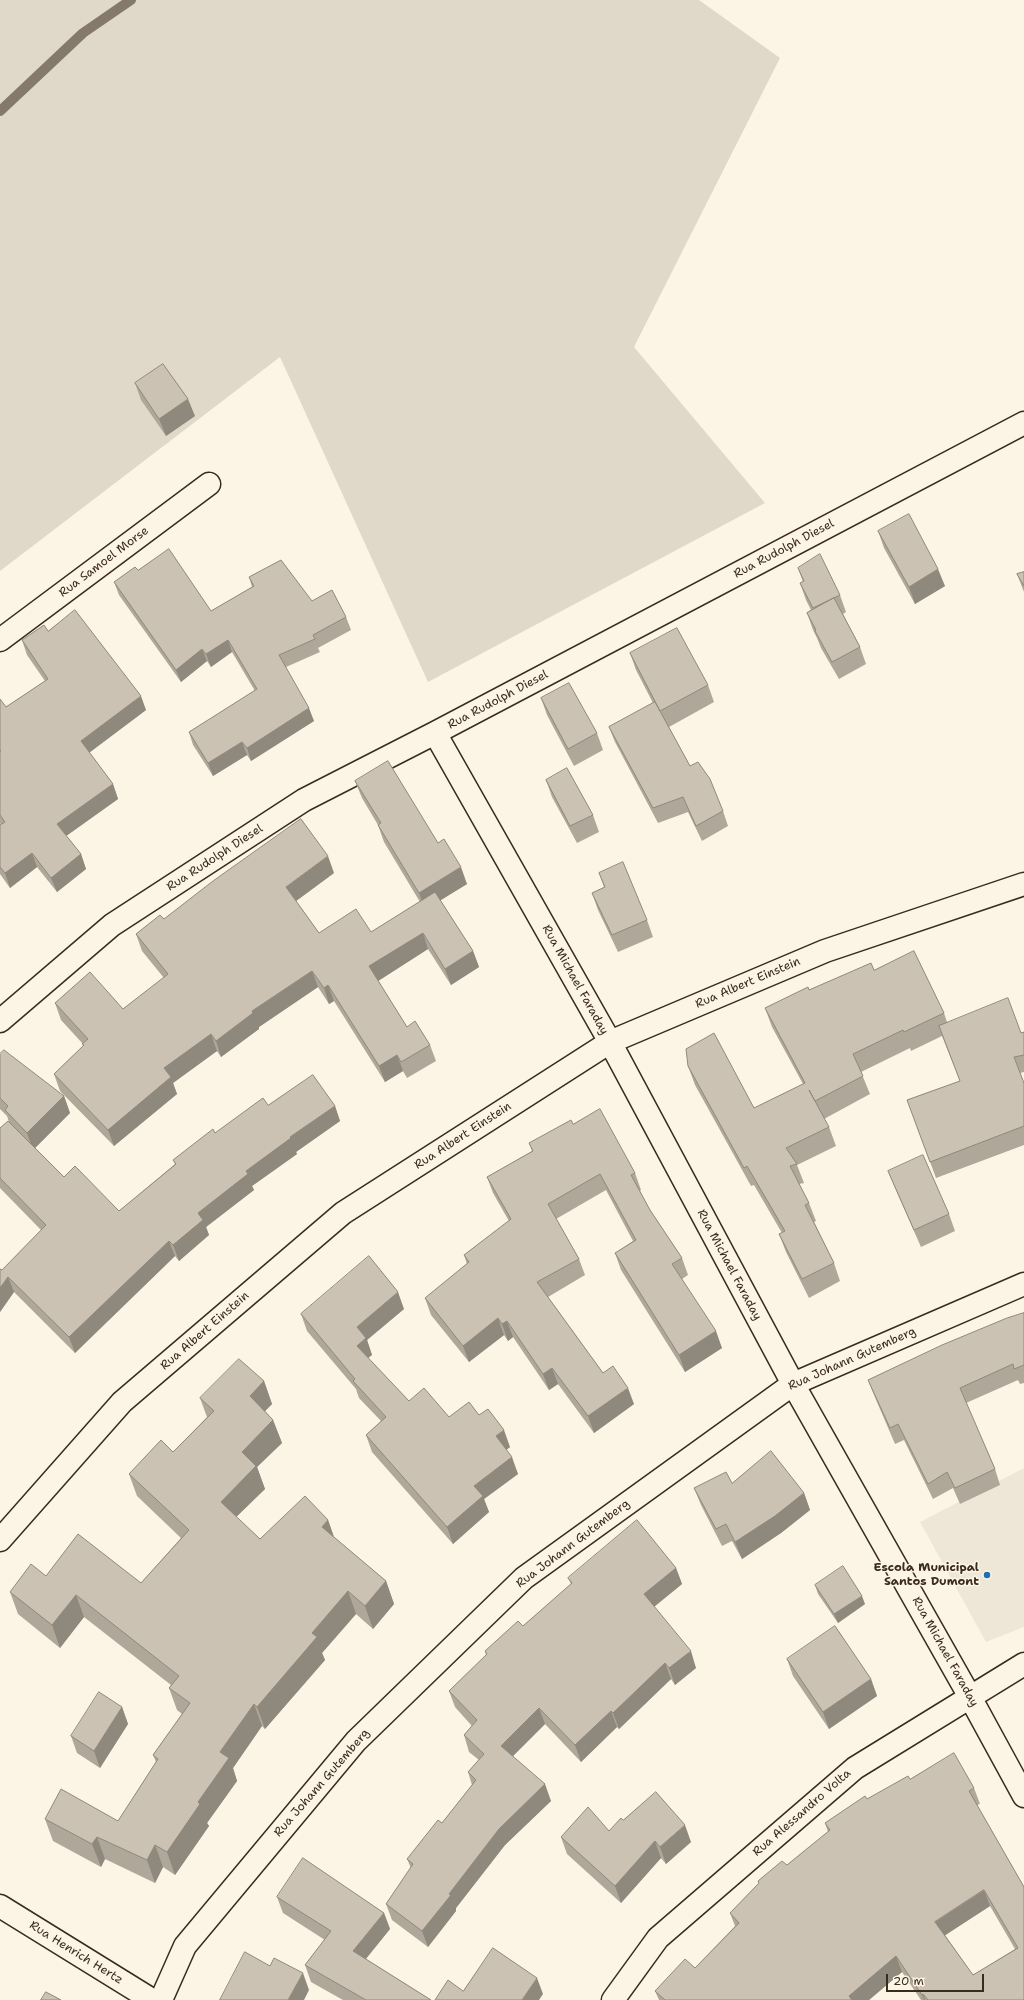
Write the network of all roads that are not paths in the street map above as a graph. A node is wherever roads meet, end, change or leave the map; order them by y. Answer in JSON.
{"nodes":[{"id":1,"x":1024,"y":423,"type":"edge"},
{"id":2,"x":209,"y":484,"type":"dead end"},
{"id":3,"x":0,"y":640,"type":"edge"},
{"id":4,"x":435,"y":733,"type":"junction"},
{"id":5,"x":1024,"y":884,"type":"edge"},
{"id":6,"x":0,"y":1021,"type":"edge"},
{"id":7,"x":610,"y":1042,"type":"junction"},
{"id":8,"x":1024,"y":1284,"type":"edge"},
{"id":9,"x":793,"y":1384,"type":"junction"},
{"id":10,"x":0,"y":1540,"type":"edge"},
{"id":11,"x":1024,"y":1664,"type":"edge"},
{"id":12,"x":970,"y":1697,"type":"junction"},
{"id":13,"x":1024,"y":1796,"type":"edge"},
{"id":14,"x":0,"y":1906,"type":"edge"},
{"id":15,"x":152,"y":2000,"type":"edge"},
{"id":16,"x":161,"y":2000,"type":"edge"},
{"id":17,"x":613,"y":2000,"type":"edge"}],
"edges":[{"from":1,"to":4,"type":"street","name":"Rua Rudolph Diesel"},
{"from":2,"to":3,"type":"street","name":"Rua Samoel Morse"},
{"from":4,"to":6,"type":"street","name":"Rua Rudolph Diesel"},
{"from":4,"to":7,"type":"street","name":"Rua Michael Faraday"},
{"from":5,"to":7,"type":"street","name":"Rua Albert Einstein"},
{"from":7,"to":9,"type":"street","name":"Rua Michael Faraday"},
{"from":7,"to":10,"type":"street","name":"Rua Albert Einstein"},
{"from":8,"to":9,"type":"street","name":"Rua Johann Gutemberg"},
{"from":9,"to":12,"type":"street","name":"Rua Michael Faraday"},
{"from":9,"to":16,"type":"street","name":"Rua Johann Gutemberg"},
{"from":11,"to":12,"type":"street","name":"Rua Alessandro Volta"},
{"from":12,"to":13,"type":"street","name":"Rua Michael Faraday"},
{"from":12,"to":17,"type":"street","name":"Rua Alessandro Volta"},
{"from":14,"to":15,"type":"street","name":"Rua Henrich Hertz"}]}
